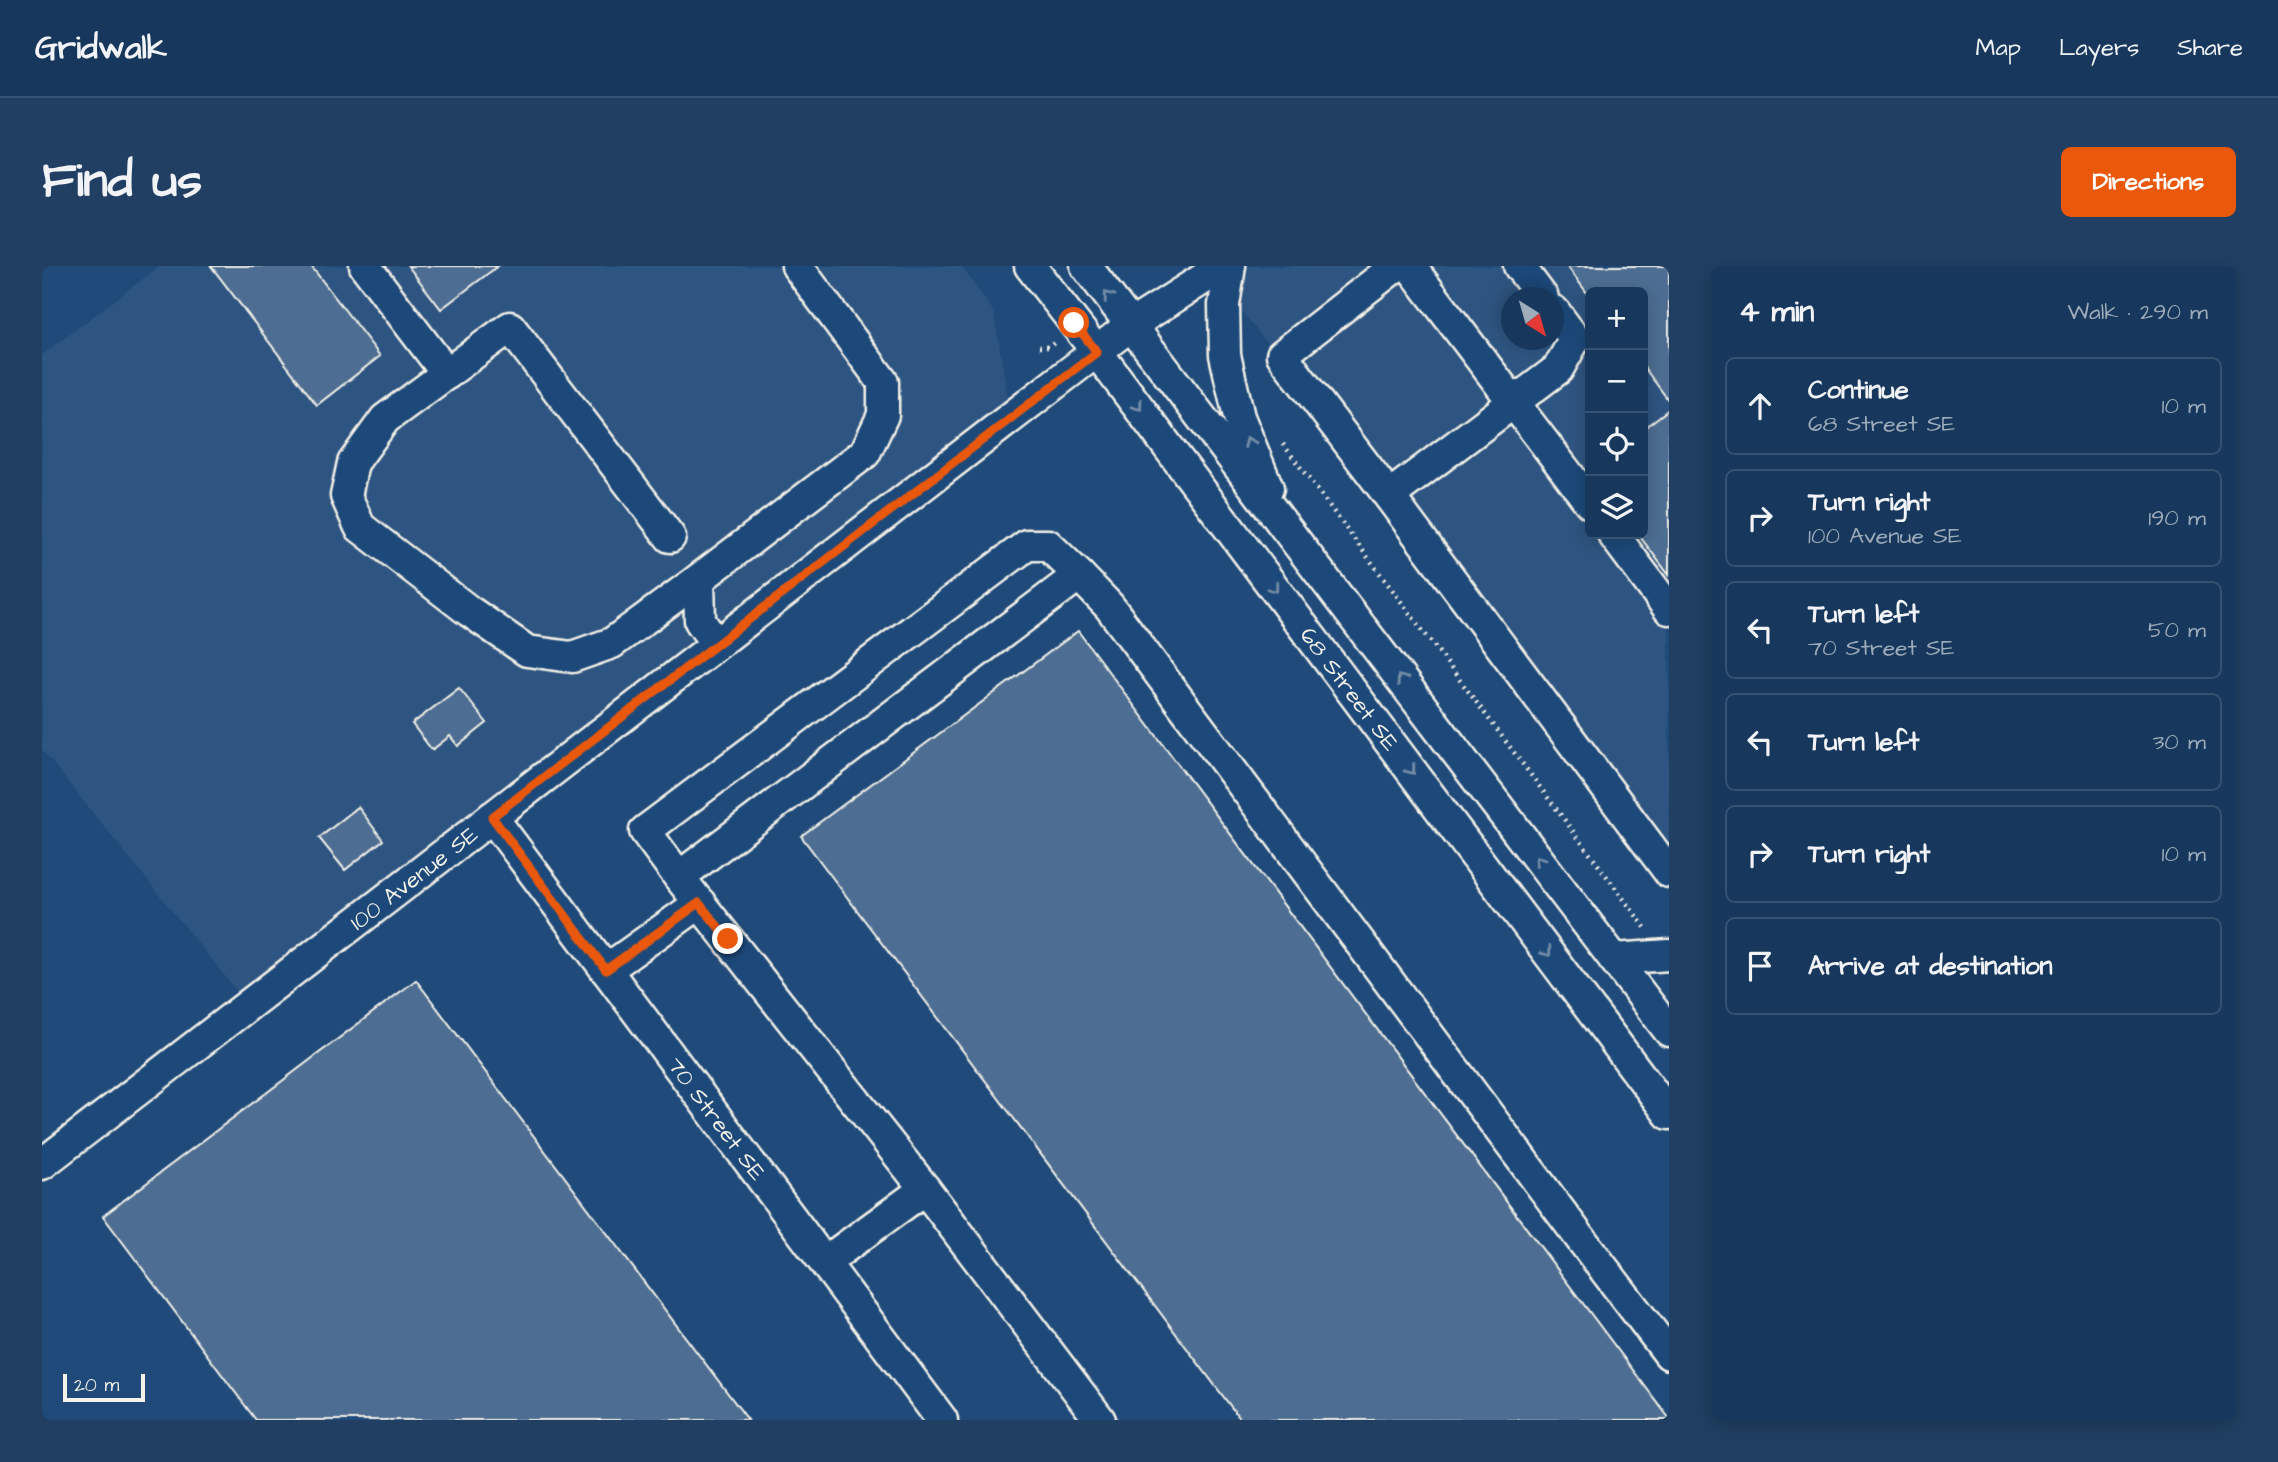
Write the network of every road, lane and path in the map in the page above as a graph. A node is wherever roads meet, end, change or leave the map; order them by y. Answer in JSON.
{"nodes":[{"id":1,"x":365,"y":266,"type":"edge"},
{"id":2,"x":797,"y":266,"type":"edge"},
{"id":3,"x":1030,"y":266,"type":"edge"},
{"id":4,"x":1086,"y":266,"type":"edge"},
{"id":5,"x":1223,"y":266,"type":"edge"},
{"id":6,"x":1230,"y":266,"type":"edge"},
{"id":7,"x":1395,"y":266,"type":"edge"},
{"id":8,"x":1410,"y":266,"type":"edge"},
{"id":9,"x":1519,"y":266,"type":"edge"},
{"id":10,"x":1535,"y":287,"type":"edge"},
{"id":11,"x":1564,"y":325,"type":"edge"},
{"id":12,"x":1131,"y":326,"type":"junction"},
{"id":13,"x":1058,"y":339,"type":"dead end"},
{"id":14,"x":1039,"y":347,"type":"dead end"},
{"id":15,"x":1097,"y":352,"type":"junction"},
{"id":16,"x":447,"y":374,"type":"junction"},
{"id":17,"x":1514,"y":402,"type":"junction"},
{"id":18,"x":1282,"y":442,"type":"dead end"},
{"id":19,"x":1389,"y":496,"type":"junction"},
{"id":20,"x":1585,"y":496,"type":"edge"},
{"id":21,"x":1285,"y":527,"type":"junction"},
{"id":22,"x":670,"y":537,"type":"dead end"},
{"id":23,"x":1617,"y":539,"type":"edge"},
{"id":24,"x":1079,"y":575,"type":"junction"},
{"id":25,"x":699,"y":579,"type":"junction"},
{"id":26,"x":1669,"y":609,"type":"edge"},
{"id":27,"x":716,"y":644,"type":"junction"},
{"id":28,"x":492,"y":817,"type":"junction"},
{"id":29,"x":1669,"y":872,"type":"edge"},
{"id":30,"x":679,"y":877,"type":"junction"},
{"id":31,"x":699,"y":903,"type":"junction"},
{"id":32,"x":1667,"y":955,"type":"edge"},
{"id":33,"x":1614,"y":959,"type":"junction"},
{"id":34,"x":606,"y":970,"type":"junction"},
{"id":35,"x":1669,"y":1031,"type":"edge"},
{"id":36,"x":1669,"y":1114,"type":"edge"},
{"id":37,"x":42,"y":1164,"type":"edge"},
{"id":38,"x":925,"y":1189,"type":"junction"},
{"id":39,"x":825,"y":1262,"type":"junction"},
{"id":40,"x":1669,"y":1354,"type":"edge"},
{"id":41,"x":942,"y":1420,"type":"edge"},
{"id":42,"x":1100,"y":1420,"type":"edge"}],
"edges":[{"from":1,"to":16,"type":"street"},
{"from":2,"to":25,"type":"street"},
{"from":3,"to":15,"type":"street","name":"68 Street SE"},
{"from":12,"to":4,"type":"street","name":"68 Street SE","one_way":true},
{"from":5,"to":12,"type":"street","name":"100 Avenue SE"},
{"from":21,"to":6,"type":"street","one_way":true},
{"from":7,"to":19,"type":"street"},
{"from":8,"to":17,"type":"street"},
{"from":9,"to":10,"type":"street"},
{"from":11,"to":17,"type":"street"},
{"from":12,"to":15,"type":"street","name":"100 Avenue SE"},
{"from":12,"to":21,"type":"street","name":"68 Street SE"},
{"from":13,"to":14,"type":"path"},
{"from":15,"to":27,"type":"street","name":"100 Avenue SE"},
{"from":15,"to":36,"type":"street","name":"68 Street SE","one_way":true},
{"from":16,"to":22,"type":"street"},
{"from":16,"to":25,"type":"street"},
{"from":17,"to":19,"type":"street"},
{"from":17,"to":20,"type":"street"},
{"from":18,"to":32,"type":"path"},
{"from":19,"to":29,"type":"street"},
{"from":33,"to":21,"type":"street","name":"68 Street SE","one_way":true},
{"from":23,"to":26,"type":"street"},
{"from":24,"to":30,"type":"street"},
{"from":24,"to":30,"type":"street"},
{"from":24,"to":40,"type":"street"},
{"from":25,"to":27,"type":"street"},
{"from":27,"to":28,"type":"street","name":"100 Avenue SE"},
{"from":28,"to":34,"type":"street","name":"70 Street SE"},
{"from":28,"to":37,"type":"street","name":"100 Avenue SE"},
{"from":30,"to":31,"type":"street"},
{"from":31,"to":34,"type":"street"},
{"from":31,"to":38,"type":"street"},
{"from":32,"to":33,"type":"street"},
{"from":33,"to":35,"type":"street","name":"68 Street SE"},
{"from":34,"to":39,"type":"street","name":"70 Street SE"},
{"from":38,"to":39,"type":"street"},
{"from":38,"to":42,"type":"street"},
{"from":39,"to":41,"type":"street","name":"70 Street SE"}]}
